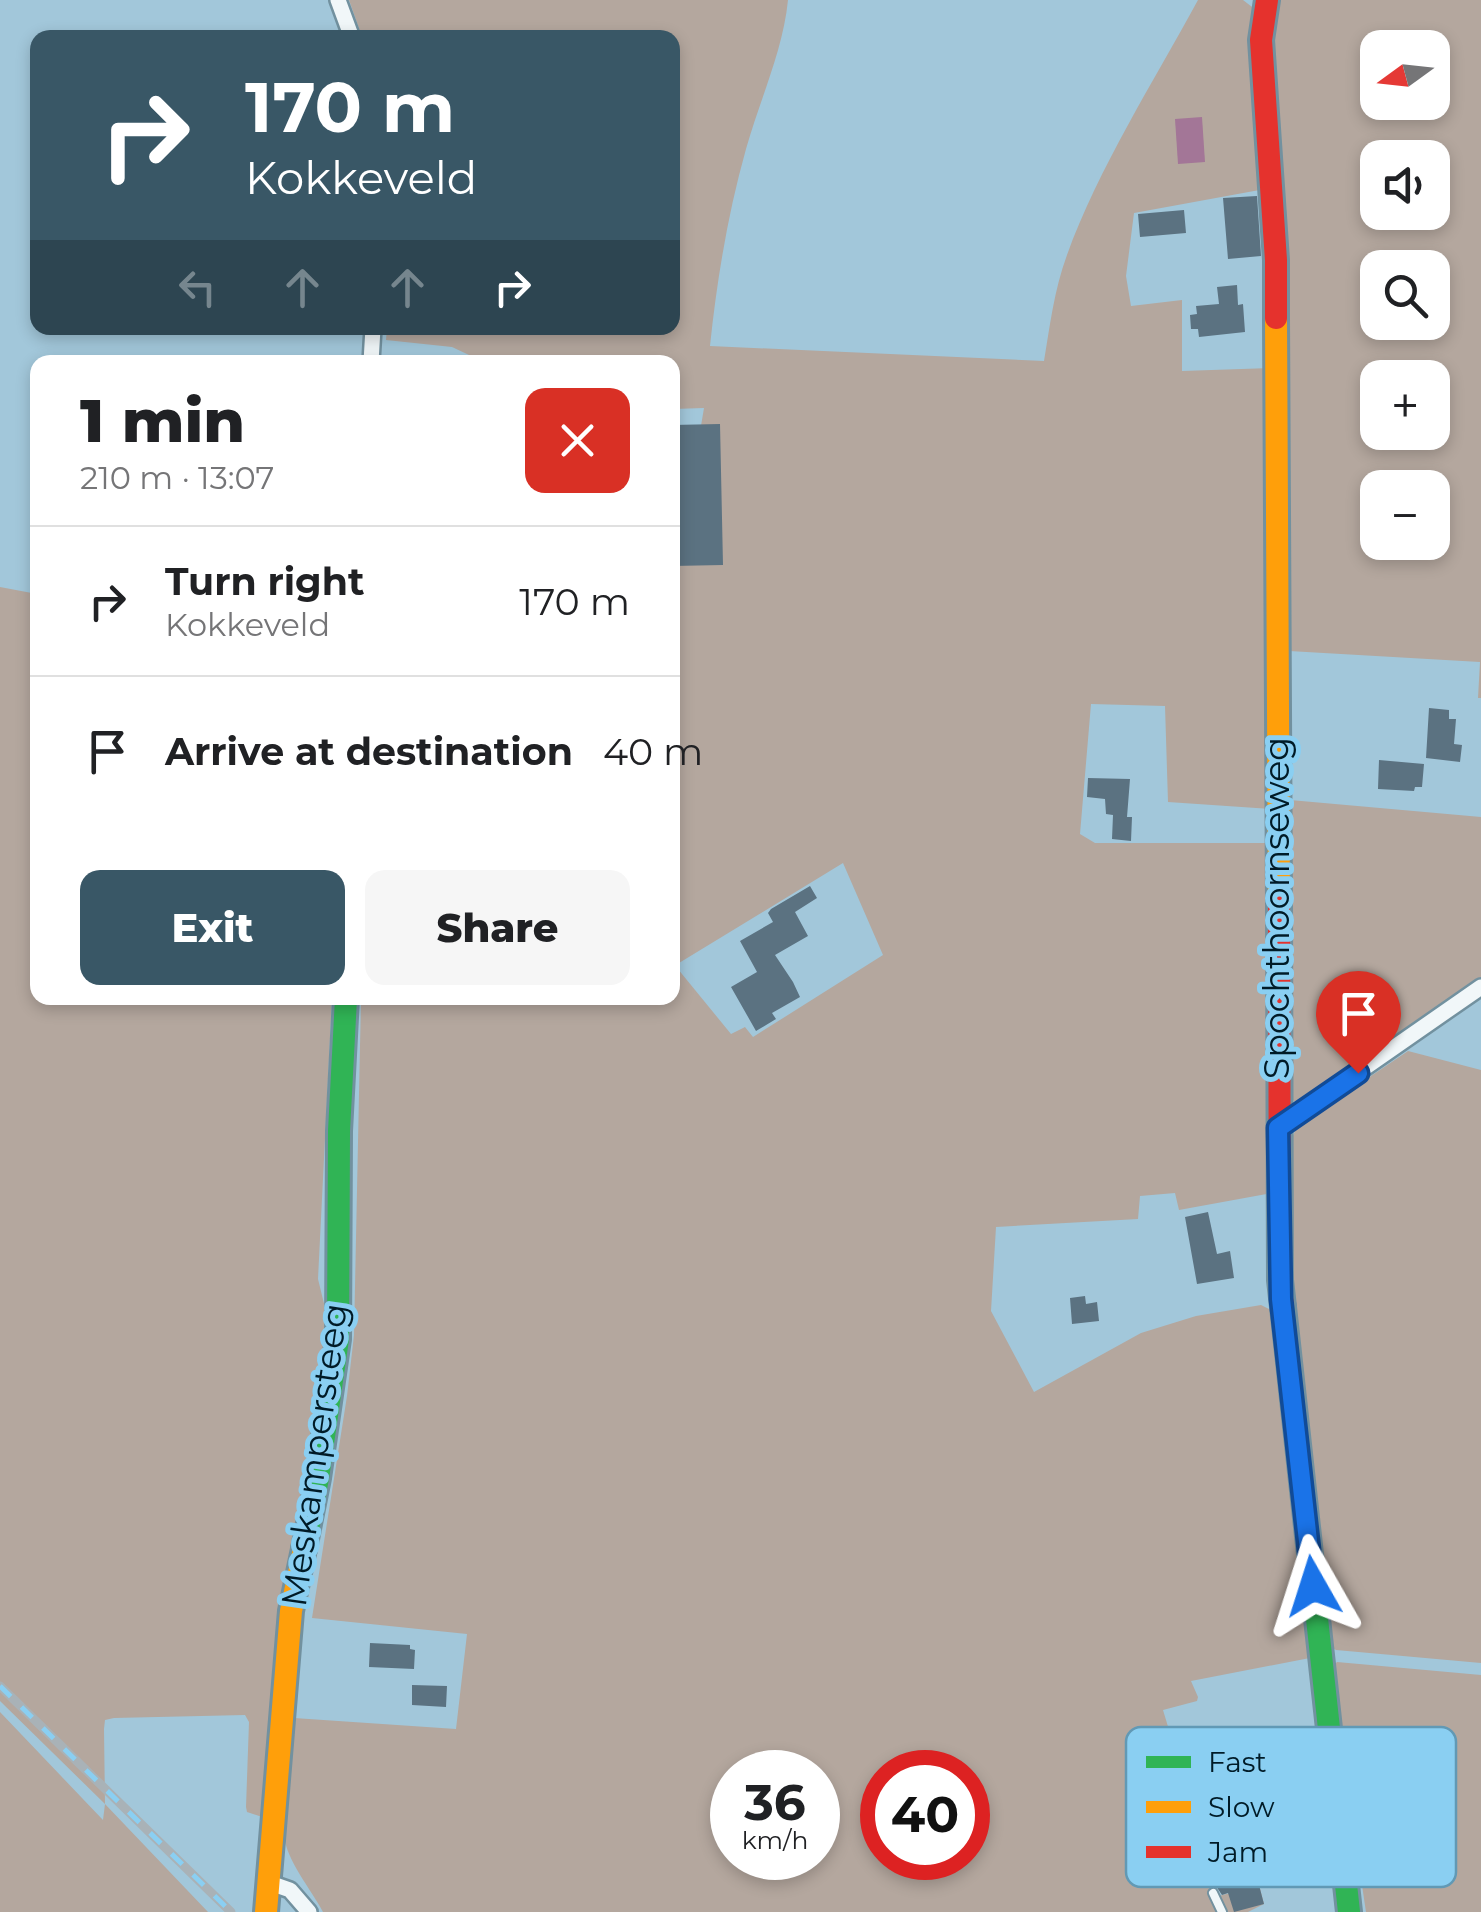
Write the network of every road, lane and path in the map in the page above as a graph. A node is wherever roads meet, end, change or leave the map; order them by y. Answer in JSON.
{"nodes":[{"id":1,"x":338,"y":0,"type":"edge"},
{"id":2,"x":1267,"y":0,"type":"edge"},
{"id":3,"x":349,"y":30,"type":"edge"},
{"id":4,"x":1481,"y":988,"type":"edge"},
{"id":5,"x":346,"y":1005,"type":"edge"},
{"id":6,"x":1278,"y":1128,"type":"junction"},
{"id":7,"x":1329,"y":1727,"type":"edge"},
{"id":8,"x":270,"y":1883,"type":"junction"},
{"id":9,"x":1346,"y":1887,"type":"edge"},
{"id":10,"x":1212,"y":1893,"type":"dead end"},
{"id":11,"x":266,"y":1912,"type":"edge"},
{"id":12,"x":309,"y":1912,"type":"edge"},
{"id":13,"x":1222,"y":1912,"type":"edge"},
{"id":14,"x":1349,"y":1912,"type":"edge"}],
"edges":[{"from":1,"to":3,"type":"street"},
{"from":2,"to":6,"type":"street","name":"Spochthoornseweg"},
{"from":4,"to":6,"type":"street"},
{"from":5,"to":8,"type":"street","name":"Meskampersteeg"},
{"from":6,"to":7,"type":"street","name":"Spochthoornseweg"},
{"from":8,"to":11,"type":"street","name":"Meskampersteeg"},
{"from":8,"to":12,"type":"street"},
{"from":9,"to":14,"type":"street","name":"Spochthoornseweg"},
{"from":10,"to":13,"type":"lane"}]}
